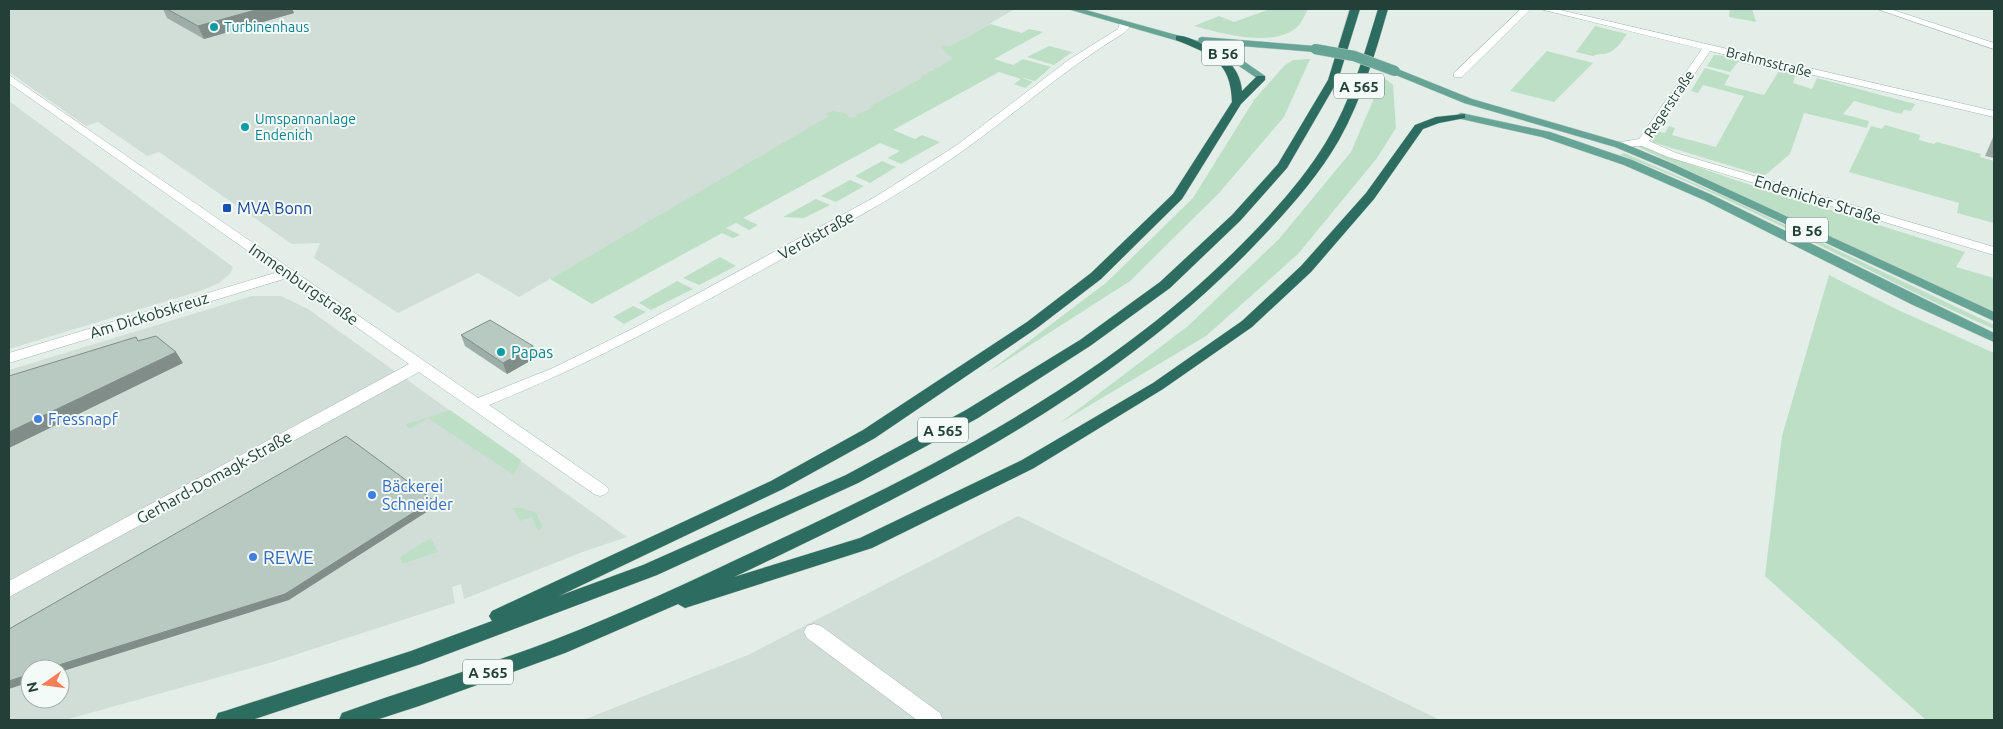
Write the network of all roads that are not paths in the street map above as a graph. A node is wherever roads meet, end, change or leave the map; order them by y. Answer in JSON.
{"nodes":[{"id":1,"x":1073,"y":9,"type":"edge"},
{"id":2,"x":1109,"y":9,"type":"edge"},
{"id":3,"x":1355,"y":9,"type":"edge"},
{"id":4,"x":1384,"y":9,"type":"edge"},
{"id":5,"x":1526,"y":9,"type":"edge"},
{"id":6,"x":1544,"y":9,"type":"edge"},
{"id":7,"x":1882,"y":9,"type":"edge"},
{"id":8,"x":1124,"y":22,"type":"junction"},
{"id":9,"x":1179,"y":38,"type":"junction"},
{"id":10,"x":1220,"y":41,"type":"junction"},
{"id":11,"x":1994,"y":46,"type":"edge"},
{"id":12,"x":1708,"y":47,"type":"junction"},
{"id":13,"x":1458,"y":75,"type":"dead end"},
{"id":14,"x":9,"y":78,"type":"edge"},
{"id":15,"x":1261,"y":78,"type":"joint"},
{"id":16,"x":1237,"y":102,"type":"junction"},
{"id":17,"x":1513,"y":114,"type":"junction"},
{"id":18,"x":1994,"y":114,"type":"edge"},
{"id":19,"x":1460,"y":116,"type":"joint"},
{"id":20,"x":1563,"y":140,"type":"junction"},
{"id":21,"x":1643,"y":142,"type":"junction"},
{"id":22,"x":1619,"y":145,"type":"junction"},
{"id":23,"x":1994,"y":251,"type":"edge"},
{"id":24,"x":289,"y":273,"type":"junction"},
{"id":25,"x":1994,"y":317,"type":"edge"},
{"id":26,"x":1994,"y":338,"type":"edge"},
{"id":27,"x":9,"y":358,"type":"edge"},
{"id":28,"x":420,"y":365,"type":"junction"},
{"id":29,"x":477,"y":404,"type":"junction"},
{"id":30,"x":600,"y":490,"type":"dead end"},
{"id":31,"x":9,"y":590,"type":"edge"},
{"id":32,"x":624,"y":620,"type":"junction"},
{"id":33,"x":814,"y":632,"type":"dead end"},
{"id":34,"x":414,"y":658,"type":"junction"},
{"id":35,"x":225,"y":720,"type":"edge"},
{"id":36,"x":349,"y":720,"type":"edge"},
{"id":37,"x":933,"y":720,"type":"edge"}],
"edges":[{"from":1,"to":8,"type":"main road","number":"B 56"},
{"from":2,"to":10,"type":"main road","number":"B 56"},
{"from":3,"to":34,"type":"highway","number":"A 565"},
{"from":4,"to":32,"type":"highway","number":"A 565"},
{"from":5,"to":13,"type":"street"},
{"from":6,"to":12,"type":"street","name":"Brahmsstraße"},
{"from":7,"to":11,"type":"street"},
{"from":8,"to":9,"type":"main road","number":"B 56"},
{"from":8,"to":29,"type":"street","name":"Verdistraße"},
{"from":9,"to":10,"type":"main road","number":"B 56"},
{"from":9,"to":15,"type":"main road","number":"B 56"},
{"from":9,"to":16,"type":"highway"},
{"from":10,"to":17,"type":"main road","number":"B 56","bridge":true},
{"from":12,"to":18,"type":"street","name":"Brahmsstraße"},
{"from":12,"to":21,"type":"street","name":"Regerstraße"},
{"from":14,"to":24,"type":"street","name":"Immenburgstraße"},
{"from":15,"to":16,"type":"highway"},
{"from":16,"to":34,"type":"highway"},
{"from":17,"to":20,"type":"main road","number":"B 56"},
{"from":17,"to":22,"type":"main road","number":"B 56"},
{"from":19,"to":20,"type":"main road","number":"B 56"},
{"from":19,"to":32,"type":"highway"},
{"from":20,"to":26,"type":"main road","number":"B 56"},
{"from":21,"to":22,"type":"street","name":"Regerstraße"},
{"from":21,"to":23,"type":"street","name":"Endenicher Straße"},
{"from":22,"to":25,"type":"main road","number":"B 56"},
{"from":24,"to":27,"type":"street","name":"Am Dickobskreuz"},
{"from":24,"to":28,"type":"street","name":"Immenburgstraße"},
{"from":28,"to":29,"type":"street","name":"Immenburgstraße"},
{"from":28,"to":31,"type":"street","name":"Gerhard-Domagk-Straße"},
{"from":29,"to":30,"type":"street","name":"Immenburgstraße"},
{"from":32,"to":36,"type":"highway","number":"A 565"},
{"from":33,"to":37,"type":"street"},
{"from":34,"to":35,"type":"highway","number":"A 565"}]}
